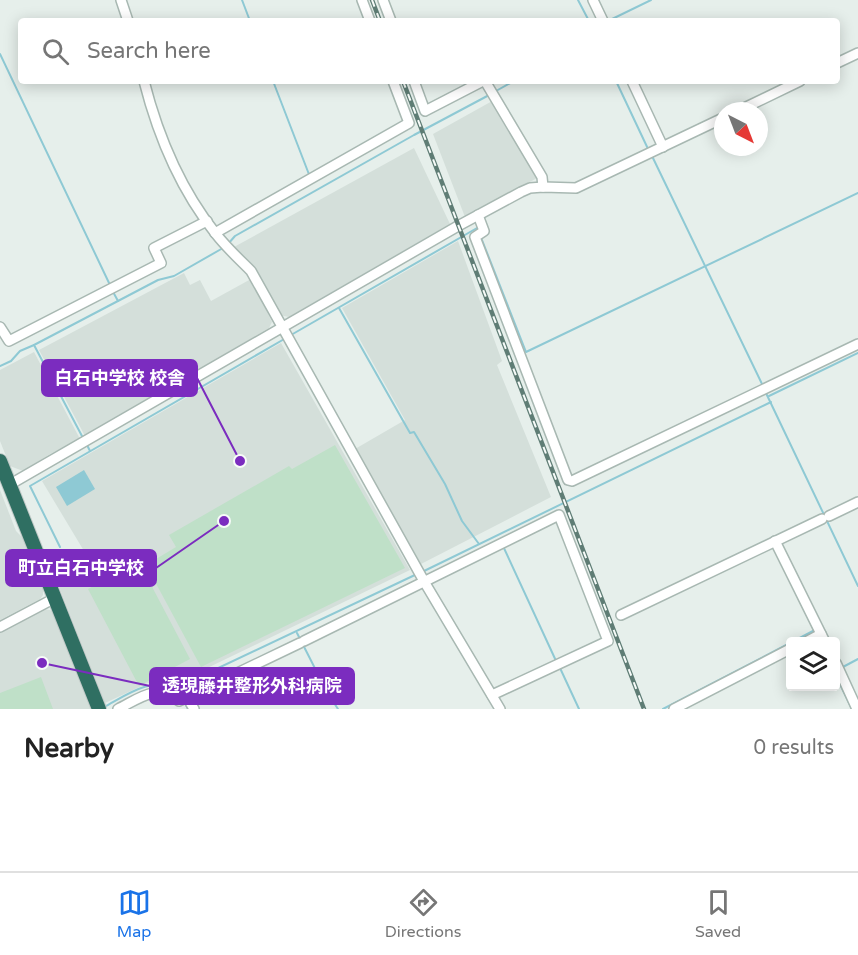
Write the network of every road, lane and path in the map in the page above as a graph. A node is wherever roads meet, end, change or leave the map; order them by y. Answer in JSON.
{"nodes":[{"id":1,"x":122,"y":0,"type":"edge"},
{"id":2,"x":362,"y":0,"type":"edge"},
{"id":3,"x":383,"y":0,"type":"edge"},
{"id":4,"x":593,"y":0,"type":"edge"},
{"id":5,"x":127,"y":18,"type":"edge"},
{"id":6,"x":369,"y":18,"type":"edge"},
{"id":7,"x":390,"y":18,"type":"edge"},
{"id":8,"x":602,"y":18,"type":"edge"},
{"id":9,"x":858,"y":53,"type":"edge"},
{"id":10,"x":840,"y":62,"type":"edge"},
{"id":11,"x":145,"y":84,"type":"edge"},
{"id":12,"x":394,"y":84,"type":"edge"},
{"id":13,"x":415,"y":84,"type":"edge"},
{"id":14,"x":478,"y":84,"type":"edge"},
{"id":15,"x":486,"y":84,"type":"edge"},
{"id":16,"x":633,"y":84,"type":"edge"},
{"id":17,"x":794,"y":84,"type":"edge"},
{"id":18,"x":757,"y":102,"type":"edge"},
{"id":19,"x":714,"y":122,"type":"edge"},
{"id":20,"x":655,"y":151,"type":"junction"},
{"id":21,"x":543,"y":187,"type":"junction"},
{"id":22,"x":478,"y":215,"type":"junction"},
{"id":23,"x":207,"y":221,"type":"junction"},
{"id":24,"x":215,"y":232,"type":"junction"},
{"id":25,"x":0,"y":327,"type":"edge"},
{"id":26,"x":285,"y":334,"type":"junction"},
{"id":27,"x":858,"y":344,"type":"edge"},
{"id":28,"x":0,"y":461,"type":"edge"},
{"id":29,"x":9,"y":485,"type":"junction"},
{"id":30,"x":858,"y":502,"type":"edge"},
{"id":31,"x":775,"y":541,"type":"junction"},
{"id":32,"x":421,"y":576,"type":"junction"},
{"id":33,"x":55,"y":598,"type":"junction"},
{"id":34,"x":621,"y":615,"type":"dead end"},
{"id":35,"x":0,"y":627,"type":"edge"},
{"id":36,"x":816,"y":637,"type":"edge"},
{"id":37,"x":786,"y":651,"type":"edge"},
{"id":38,"x":840,"y":673,"type":"edge"},
{"id":39,"x":492,"y":695,"type":"junction"},
{"id":40,"x":184,"y":698,"type":"junction"},
{"id":41,"x":99,"y":708,"type":"edge"},
{"id":42,"x":117,"y":709,"type":"edge"},
{"id":43,"x":194,"y":709,"type":"edge"},
{"id":44,"x":500,"y":709,"type":"edge"},
{"id":45,"x":674,"y":709,"type":"edge"},
{"id":46,"x":857,"y":709,"type":"edge"}],
"edges":[{"from":1,"to":5,"type":"street"},
{"from":2,"to":6,"type":"street"},
{"from":3,"to":7,"type":"street"},
{"from":4,"to":8,"type":"street"},
{"from":9,"to":10,"type":"street"},
{"from":11,"to":23,"type":"street"},
{"from":12,"to":24,"type":"street"},
{"from":13,"to":14,"type":"street"},
{"from":15,"to":21,"type":"street"},
{"from":16,"to":20,"type":"street"},
{"from":17,"to":18,"type":"street"},
{"from":19,"to":20,"type":"street"},
{"from":20,"to":21,"type":"street"},
{"from":21,"to":22,"type":"street"},
{"from":22,"to":26,"type":"street"},
{"from":22,"to":27,"type":"street"},
{"from":23,"to":24,"type":"street"},
{"from":23,"to":25,"type":"street"},
{"from":24,"to":26,"type":"street"},
{"from":26,"to":29,"type":"street"},
{"from":26,"to":32,"type":"street"},
{"from":28,"to":29,"type":"highway"},
{"from":29,"to":33,"type":"highway"},
{"from":30,"to":31,"type":"street"},
{"from":31,"to":34,"type":"street"},
{"from":31,"to":36,"type":"street"},
{"from":32,"to":39,"type":"street"},
{"from":32,"to":39,"type":"street"},
{"from":32,"to":40,"type":"street"},
{"from":33,"to":35,"type":"street"},
{"from":33,"to":41,"type":"highway"},
{"from":37,"to":45,"type":"street"},
{"from":38,"to":46,"type":"street"},
{"from":39,"to":44,"type":"street"},
{"from":40,"to":42,"type":"street"},
{"from":40,"to":43,"type":"street"}]}
